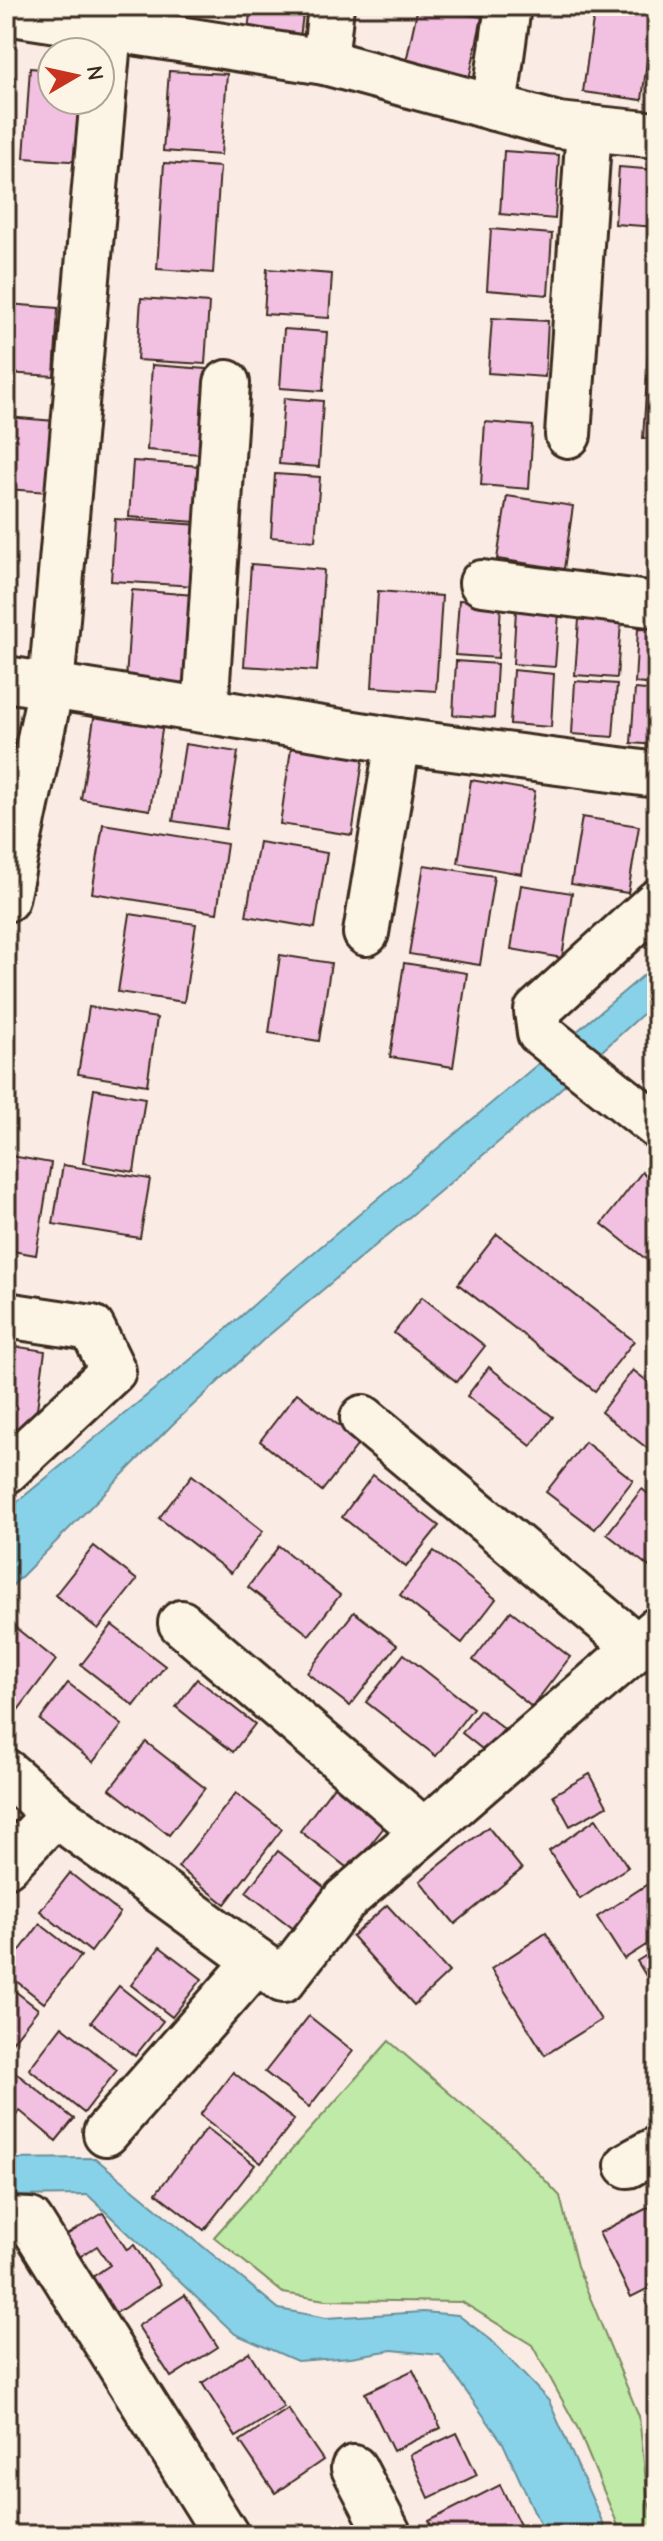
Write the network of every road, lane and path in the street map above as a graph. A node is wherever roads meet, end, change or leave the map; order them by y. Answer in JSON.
{"nodes":[{"id":1,"x":331,"y":6,"type":"edge"},
{"id":2,"x":508,"y":6,"type":"edge"},
{"id":3,"x":6,"y":12,"type":"edge"},
{"id":4,"x":109,"y":29,"type":"junction"},
{"id":5,"x":325,"y":62,"type":"junction"},
{"id":6,"x":494,"y":108,"type":"junction"},
{"id":7,"x":589,"y":128,"type":"junction"},
{"id":8,"x":657,"y":135,"type":"edge"},
{"id":9,"x":227,"y":383,"type":"dead end"},
{"id":10,"x":568,"y":435,"type":"dead end"},
{"id":11,"x":482,"y":583,"type":"dead end"},
{"id":12,"x":657,"y":605,"type":"edge"},
{"id":13,"x":6,"y":679,"type":"edge"},
{"id":14,"x":51,"y":687,"type":"junction"},
{"id":15,"x":205,"y":710,"type":"junction"},
{"id":16,"x":398,"y":741,"type":"junction"},
{"id":17,"x":657,"y":775,"type":"edge"},
{"id":18,"x":6,"y":899,"type":"edge"},
{"id":19,"x":657,"y":902,"type":"edge"},
{"id":20,"x":366,"y":933,"type":"dead end"},
{"id":21,"x":657,"y":1126,"type":"edge"},
{"id":22,"x":6,"y":1315,"type":"edge"},
{"id":23,"x":363,"y":1418,"type":"dead end"},
{"id":24,"x":6,"y":1471,"type":"edge"},
{"id":25,"x":181,"y":1623,"type":"dead end"},
{"id":26,"x":647,"y":1639,"type":"edge"},
{"id":27,"x":6,"y":1772,"type":"edge"},
{"id":28,"x":55,"y":1814,"type":"junction"},
{"id":29,"x":424,"y":1831,"type":"junction"},
{"id":30,"x":6,"y":1865,"type":"edge"},
{"id":31,"x":257,"y":1961,"type":"junction"},
{"id":32,"x":106,"y":2133,"type":"dead end"},
{"id":33,"x":6,"y":2220,"type":"edge"},
{"id":34,"x":354,"y":2468,"type":"dead end"},
{"id":35,"x":226,"y":2535,"type":"edge"},
{"id":36,"x":389,"y":2535,"type":"edge"}],
"edges":[{"from":1,"to":5,"type":"street"},
{"from":2,"to":6,"type":"street"},
{"from":3,"to":4,"type":"street"},
{"from":4,"to":5,"type":"street"},
{"from":4,"to":14,"type":"street"},
{"from":5,"to":6,"type":"street"},
{"from":6,"to":7,"type":"street"},
{"from":7,"to":8,"type":"street"},
{"from":7,"to":10,"type":"street"},
{"from":9,"to":15,"type":"street"},
{"from":11,"to":12,"type":"street"},
{"from":13,"to":14,"type":"street"},
{"from":14,"to":15,"type":"street"},
{"from":14,"to":18,"type":"street"},
{"from":15,"to":16,"type":"street"},
{"from":16,"to":17,"type":"street"},
{"from":16,"to":20,"type":"street"},
{"from":19,"to":21,"type":"street"},
{"from":22,"to":24,"type":"street"},
{"from":23,"to":26,"type":"street"},
{"from":25,"to":29,"type":"street"},
{"from":26,"to":29,"type":"street"},
{"from":27,"to":28,"type":"street"},
{"from":28,"to":30,"type":"street"},
{"from":28,"to":31,"type":"street"},
{"from":29,"to":31,"type":"street"},
{"from":31,"to":32,"type":"street"},
{"from":33,"to":35,"type":"street"},
{"from":34,"to":36,"type":"street"}]}
